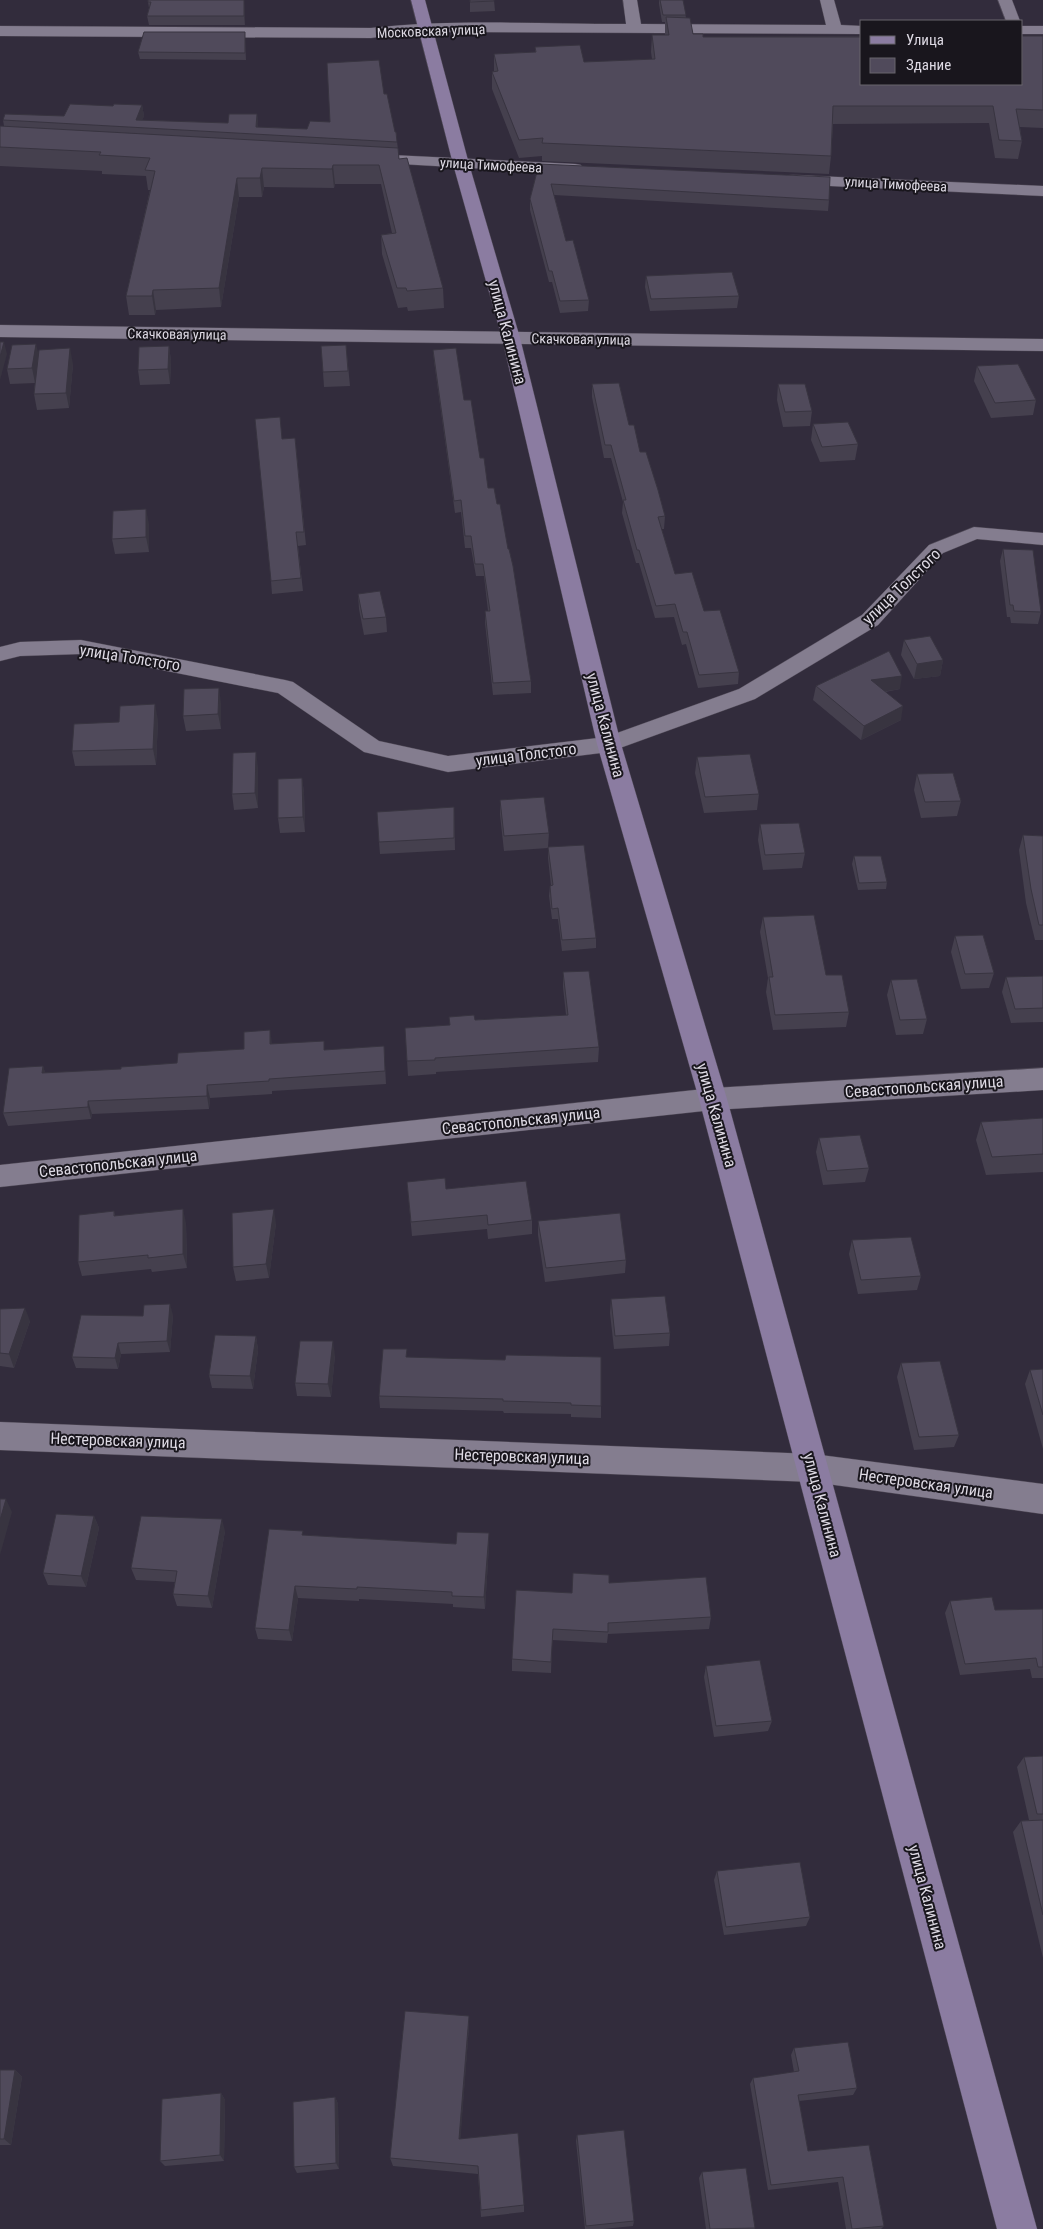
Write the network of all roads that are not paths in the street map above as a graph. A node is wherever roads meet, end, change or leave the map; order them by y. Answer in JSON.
{"nodes":[{"id":1,"x":418,"y":0,"type":"edge"},
{"id":2,"x":630,"y":0,"type":"edge"},
{"id":3,"x":827,"y":0,"type":"edge"},
{"id":4,"x":1005,"y":0,"type":"edge"},
{"id":5,"x":1013,"y":20,"type":"edge"},
{"id":6,"x":427,"y":29,"type":"junction"},
{"id":7,"x":634,"y":30,"type":"junction"},
{"id":8,"x":835,"y":30,"type":"junction"},
{"id":9,"x":860,"y":30,"type":"edge"},
{"id":10,"x":1023,"y":30,"type":"edge"},
{"id":11,"x":1043,"y":30,"type":"edge"},
{"id":12,"x":0,"y":31,"type":"edge"},
{"id":13,"x":358,"y":158,"type":"edge"},
{"id":14,"x":461,"y":164,"type":"junction"},
{"id":15,"x":592,"y":170,"type":"edge"},
{"id":16,"x":778,"y":179,"type":"edge"},
{"id":17,"x":1043,"y":192,"type":"edge"},
{"id":18,"x":0,"y":331,"type":"edge"},
{"id":19,"x":511,"y":338,"type":"junction"},
{"id":20,"x":1043,"y":345,"type":"edge"},
{"id":21,"x":1043,"y":539,"type":"edge"},
{"id":22,"x":0,"y":654,"type":"edge"},
{"id":23,"x":609,"y":744,"type":"junction"},
{"id":24,"x":1043,"y":1079,"type":"edge"},
{"id":25,"x":713,"y":1099,"type":"junction"},
{"id":26,"x":0,"y":1176,"type":"edge"},
{"id":27,"x":0,"y":1436,"type":"edge"},
{"id":28,"x":813,"y":1468,"type":"junction"},
{"id":29,"x":1043,"y":1499,"type":"edge"},
{"id":30,"x":1017,"y":2229,"type":"edge"}],
"edges":[{"from":1,"to":6,"type":"main road","name":"улица Калинина"},
{"from":2,"to":7,"type":"street"},
{"from":3,"to":8,"type":"street"},
{"from":4,"to":5,"type":"street"},
{"from":6,"to":7,"type":"street","name":"Московская улица"},
{"from":6,"to":12,"type":"street","name":"Московская улица"},
{"from":6,"to":14,"type":"main road","name":"улица Калинина"},
{"from":7,"to":8,"type":"street","name":"Московская улица"},
{"from":8,"to":9,"type":"street","name":"Московская улица"},
{"from":10,"to":11,"type":"street"},
{"from":13,"to":14,"type":"street","name":"улица Тимофеева"},
{"from":14,"to":15,"type":"street","name":"улица Тимофеева"},
{"from":14,"to":19,"type":"main road","name":"улица Калинина"},
{"from":16,"to":17,"type":"street","name":"улица Тимофеева"},
{"from":18,"to":19,"type":"street","name":"Скачковая улица"},
{"from":19,"to":20,"type":"street","name":"Скачковая улица"},
{"from":19,"to":23,"type":"main road","name":"улица Калинина"},
{"from":21,"to":23,"type":"street","name":"улица Толстого"},
{"from":22,"to":23,"type":"street","name":"улица Толстого"},
{"from":23,"to":25,"type":"main road","name":"улица Калинина"},
{"from":24,"to":25,"type":"street","name":"Севастопольская улица"},
{"from":25,"to":26,"type":"street","name":"Севастопольская улица"},
{"from":25,"to":28,"type":"main road","name":"улица Калинина"},
{"from":27,"to":28,"type":"street","name":"Нестеровская улица"},
{"from":28,"to":29,"type":"street","name":"Нестеровская улица"},
{"from":28,"to":30,"type":"main road","name":"улица Калинина"}]}
